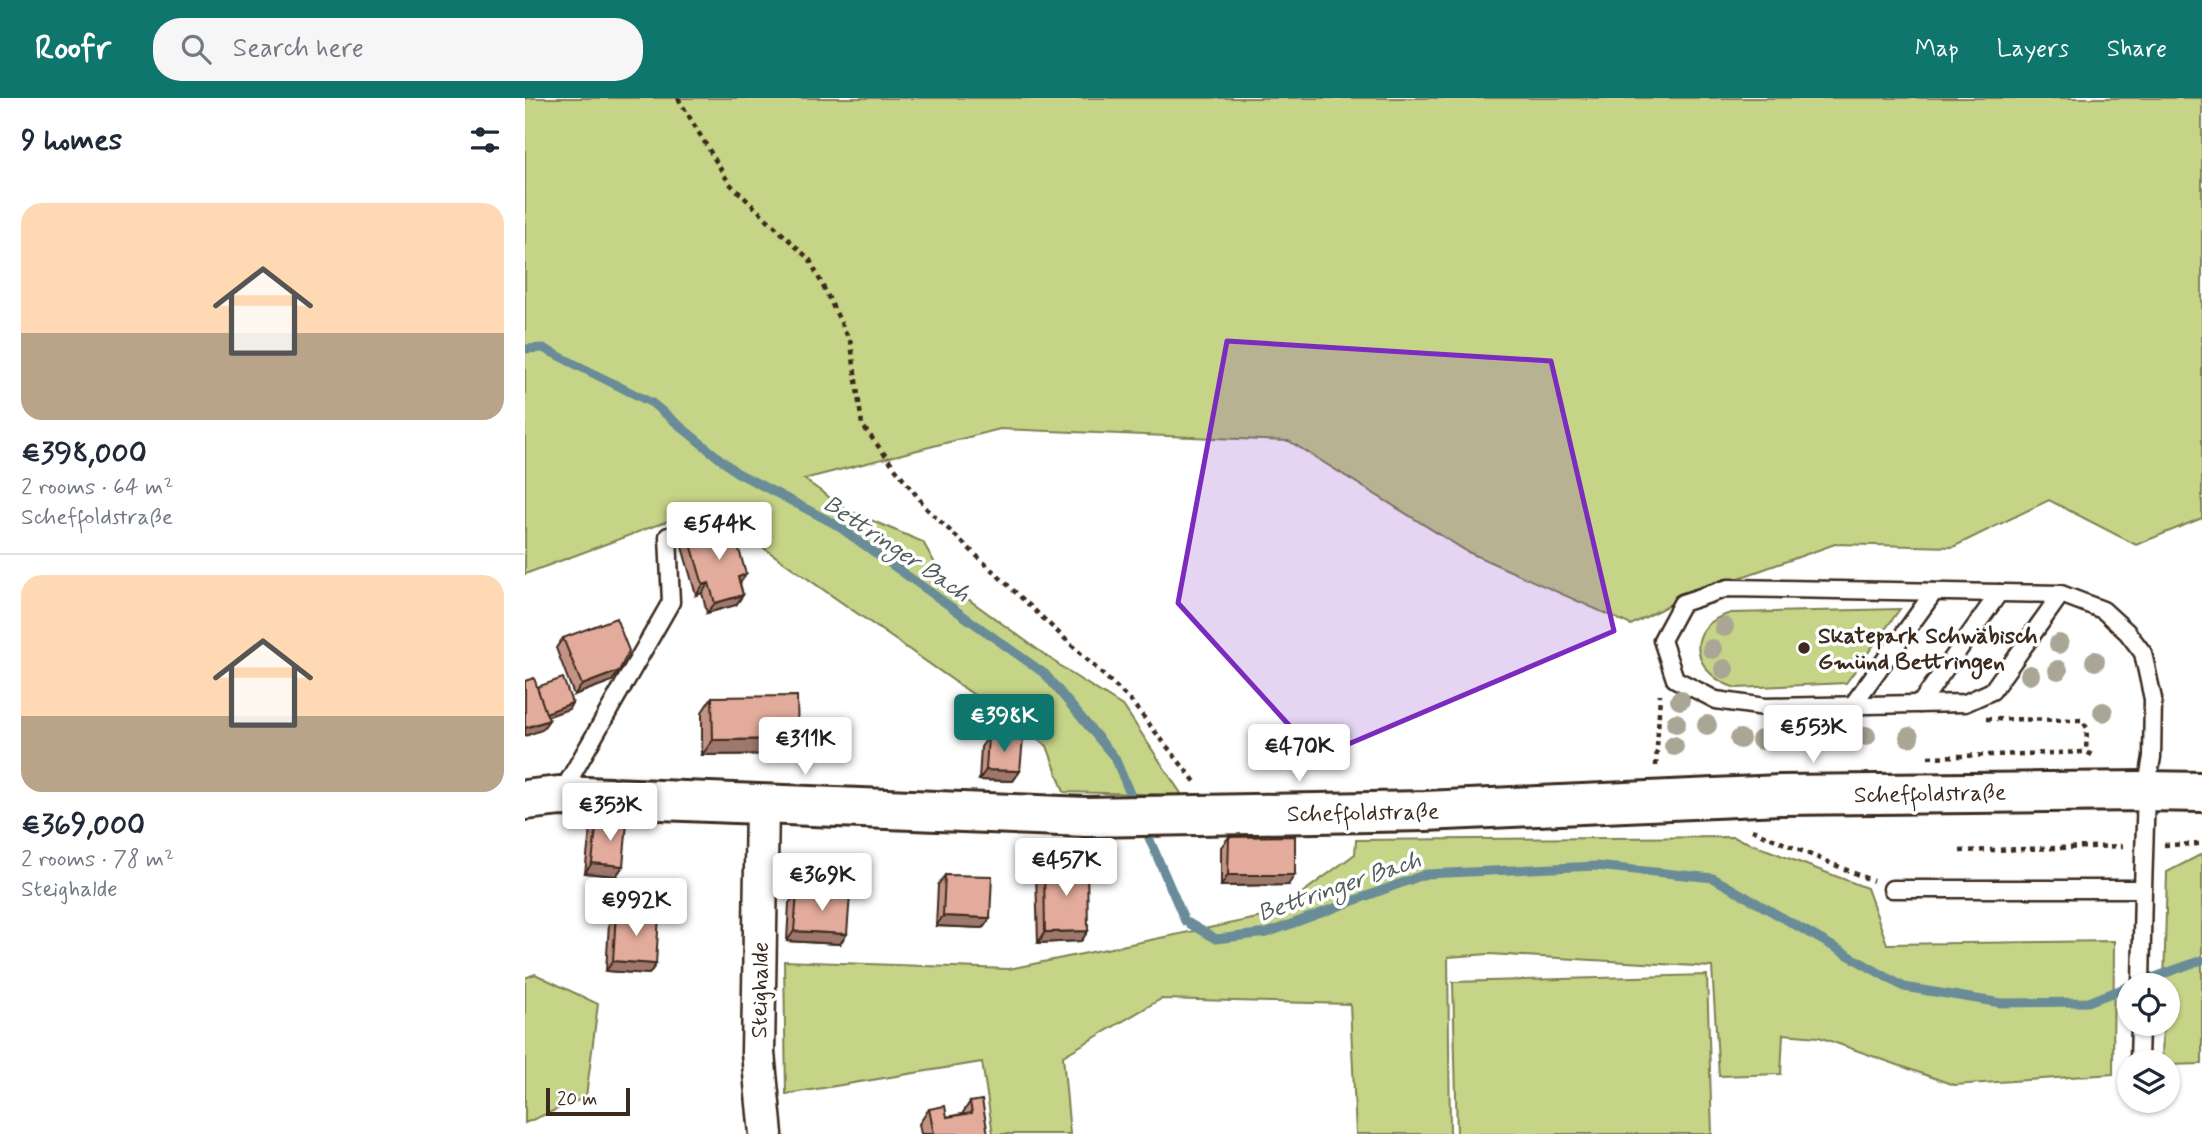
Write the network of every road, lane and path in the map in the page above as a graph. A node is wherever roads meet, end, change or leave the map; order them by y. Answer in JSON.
{"nodes":[{"id":1,"x":678,"y":98,"type":"edge"},
{"id":2,"x":668,"y":536,"type":"dead end"},
{"id":3,"x":1934,"y":592,"type":"junction"},
{"id":4,"x":2000,"y":593,"type":"junction"},
{"id":5,"x":2061,"y":594,"type":"junction"},
{"id":6,"x":1660,"y":691,"type":"dead end"},
{"id":7,"x":1920,"y":704,"type":"junction"},
{"id":8,"x":1852,"y":706,"type":"junction"},
{"id":9,"x":1985,"y":719,"type":"dead end"},
{"id":10,"x":2085,"y":752,"type":"dead end"},
{"id":11,"x":1656,"y":766,"type":"dead end"},
{"id":12,"x":1201,"y":789,"type":"dead end"},
{"id":13,"x":2146,"y":791,"type":"junction"},
{"id":14,"x":2202,"y":792,"type":"edge"},
{"id":15,"x":543,"y":798,"type":"edge"},
{"id":16,"x":762,"y":804,"type":"junction"},
{"id":17,"x":1746,"y":828,"type":"dead end"},
{"id":18,"x":2078,"y":847,"type":"dead end"},
{"id":19,"x":1960,"y":851,"type":"dead end"},
{"id":20,"x":1892,"y":889,"type":"joint"},
{"id":21,"x":2143,"y":889,"type":"junction"},
{"id":22,"x":2141,"y":973,"type":"edge"},
{"id":23,"x":765,"y":1134,"type":"edge"}],
"edges":[{"from":1,"to":12,"type":"path"},
{"from":2,"to":15,"type":"lane"},
{"from":3,"to":4,"type":"lane"},
{"from":3,"to":8,"type":"lane"},
{"from":3,"to":8,"type":"lane"},
{"from":4,"to":5,"type":"lane"},
{"from":4,"to":7,"type":"lane"},
{"from":5,"to":7,"type":"lane"},
{"from":5,"to":13,"type":"lane"},
{"from":6,"to":11,"type":"path"},
{"from":7,"to":8,"type":"lane"},
{"from":9,"to":10,"type":"path"},
{"from":13,"to":14,"type":"main road","name":"Scheffoldstraße"},
{"from":13,"to":16,"type":"main road","name":"Scheffoldstraße"},
{"from":13,"to":21,"type":"lane"},
{"from":15,"to":16,"type":"main road","name":"Scheffoldstraße"},
{"from":16,"to":23,"type":"street","name":"Steighalde"},
{"from":17,"to":20,"type":"path"},
{"from":18,"to":19,"type":"path"},
{"from":20,"to":21,"type":"lane"},
{"from":21,"to":22,"type":"lane"}]}
